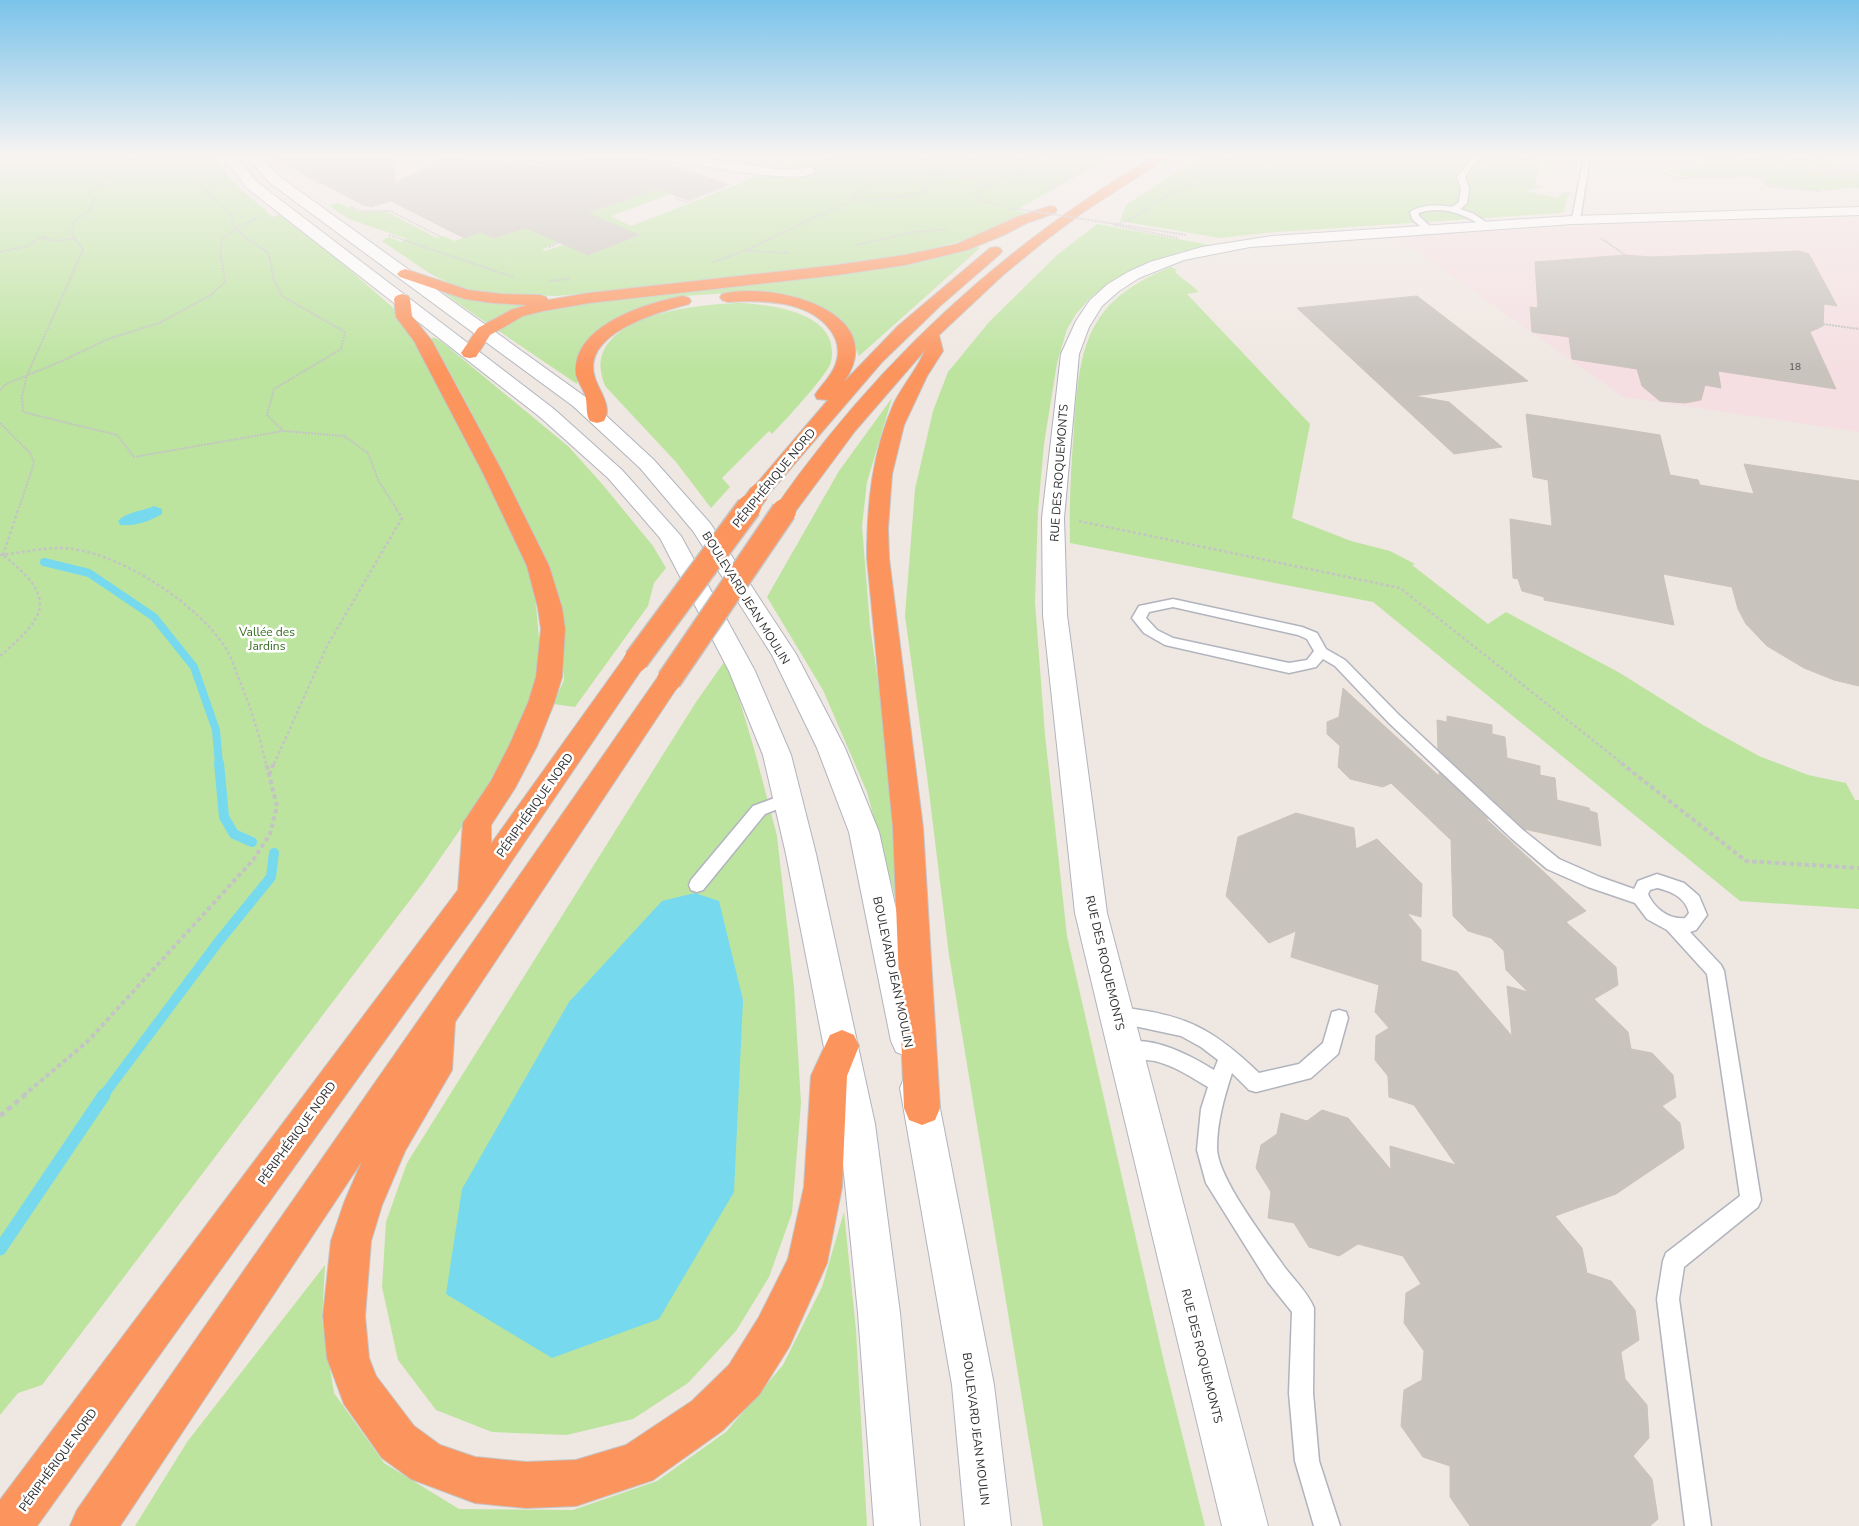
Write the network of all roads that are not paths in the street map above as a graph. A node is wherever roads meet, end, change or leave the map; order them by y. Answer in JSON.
{"nodes":[{"id":1,"x":308,"y":228,"type":"edge"},
{"id":2,"x":342,"y":228,"type":"edge"},
{"id":3,"x":1006,"y":228,"type":"edge"},
{"id":4,"x":1027,"y":228,"type":"edge"},
{"id":5,"x":1053,"y":228,"type":"edge"},
{"id":6,"x":1444,"y":228,"type":"edge"},
{"id":7,"x":1429,"y":229,"type":"joint"},
{"id":8,"x":405,"y":274,"type":"junction"},
{"id":9,"x":589,"y":298,"type":"junction"},
{"id":10,"x":402,"y":299,"type":"junction"},
{"id":11,"x":484,"y":332,"type":"junction"},
{"id":12,"x":931,"y":336,"type":"junction"},
{"id":13,"x":470,"y":353,"type":"junction"},
{"id":14,"x":597,"y":417,"type":"junction"},
{"id":15,"x":823,"y":417,"type":"junction"},
{"id":16,"x":1321,"y":652,"type":"junction"},
{"id":17,"x":788,"y":800,"type":"junction"},
{"id":18,"x":697,"y":885,"type":"dead end"},
{"id":19,"x":473,"y":893,"type":"junction"},
{"id":20,"x":1640,"y":898,"type":"junction"},
{"id":21,"x":1672,"y":924,"type":"junction"},
{"id":22,"x":1117,"y":1015,"type":"junction"},
{"id":23,"x":1339,"y":1018,"type":"dead end"},
{"id":24,"x":438,"y":1021,"type":"junction"},
{"id":25,"x":842,"y":1046,"type":"junction"},
{"id":26,"x":1126,"y":1050,"type":"junction"},
{"id":27,"x":1228,"y":1057,"type":"junction"},
{"id":28,"x":1220,"y":1083,"type":"junction"},
{"id":29,"x":922,"y":1108,"type":"junction"},
{"id":30,"x":9,"y":1526,"type":"edge"},
{"id":31,"x":93,"y":1526,"type":"edge"},
{"id":32,"x":897,"y":1526,"type":"edge"},
{"id":33,"x":988,"y":1526,"type":"edge"},
{"id":34,"x":1245,"y":1526,"type":"edge"},
{"id":35,"x":1328,"y":1526,"type":"edge"},
{"id":36,"x":1698,"y":1526,"type":"edge"}],
"edges":[{"from":1,"to":10,"type":"main road"},
{"from":2,"to":8,"type":"main road","name":"BOULEVARD JEAN MOULIN"},
{"from":3,"to":9,"type":"highway","name":"PÉRIPHÉRIQUE NORD"},
{"from":4,"to":15,"type":"highway","name":"PÉRIPHÉRIQUE NORD"},
{"from":5,"to":12,"type":"highway"},
{"from":6,"to":7,"type":"main road","name":"RUE DES ROQUEMONTS"},
{"from":7,"to":22,"type":"main road","name":"RUE DES ROQUEMONTS"},
{"from":8,"to":9,"type":"highway"},
{"from":8,"to":11,"type":"main road","name":"BOULEVARD JEAN MOULIN"},
{"from":9,"to":11,"type":"highway"},
{"from":10,"to":13,"type":"main road"},
{"from":10,"to":19,"type":"highway"},
{"from":11,"to":13,"type":"highway"},
{"from":11,"to":14,"type":"main road","name":"BOULEVARD JEAN MOULIN"},
{"from":12,"to":24,"type":"highway","bridge":true},
{"from":12,"to":29,"type":"highway"},
{"from":13,"to":17,"type":"main road"},
{"from":14,"to":15,"type":"highway"},
{"from":14,"to":29,"type":"main road","name":"BOULEVARD JEAN MOULIN"},
{"from":15,"to":19,"type":"highway","name":"PÉRIPHÉRIQUE NORD","bridge":true},
{"from":16,"to":16,"type":"lane"},
{"from":16,"to":20,"type":"lane"},
{"from":17,"to":18,"type":"lane"},
{"from":17,"to":25,"type":"main road"},
{"from":19,"to":30,"type":"highway","name":"PÉRIPHÉRIQUE NORD"},
{"from":20,"to":21,"type":"lane"},
{"from":20,"to":21,"type":"lane"},
{"from":21,"to":36,"type":"lane"},
{"from":22,"to":26,"type":"main road","name":"RUE DES ROQUEMONTS"},
{"from":22,"to":27,"type":"lane"},
{"from":23,"to":27,"type":"lane"},
{"from":24,"to":25,"type":"highway"},
{"from":24,"to":31,"type":"highway"},
{"from":25,"to":32,"type":"main road"},
{"from":26,"to":28,"type":"lane"},
{"from":26,"to":34,"type":"main road","name":"RUE DES ROQUEMONTS"},
{"from":27,"to":28,"type":"lane"},
{"from":28,"to":35,"type":"lane"},
{"from":29,"to":33,"type":"main road","name":"BOULEVARD JEAN MOULIN"}]}
